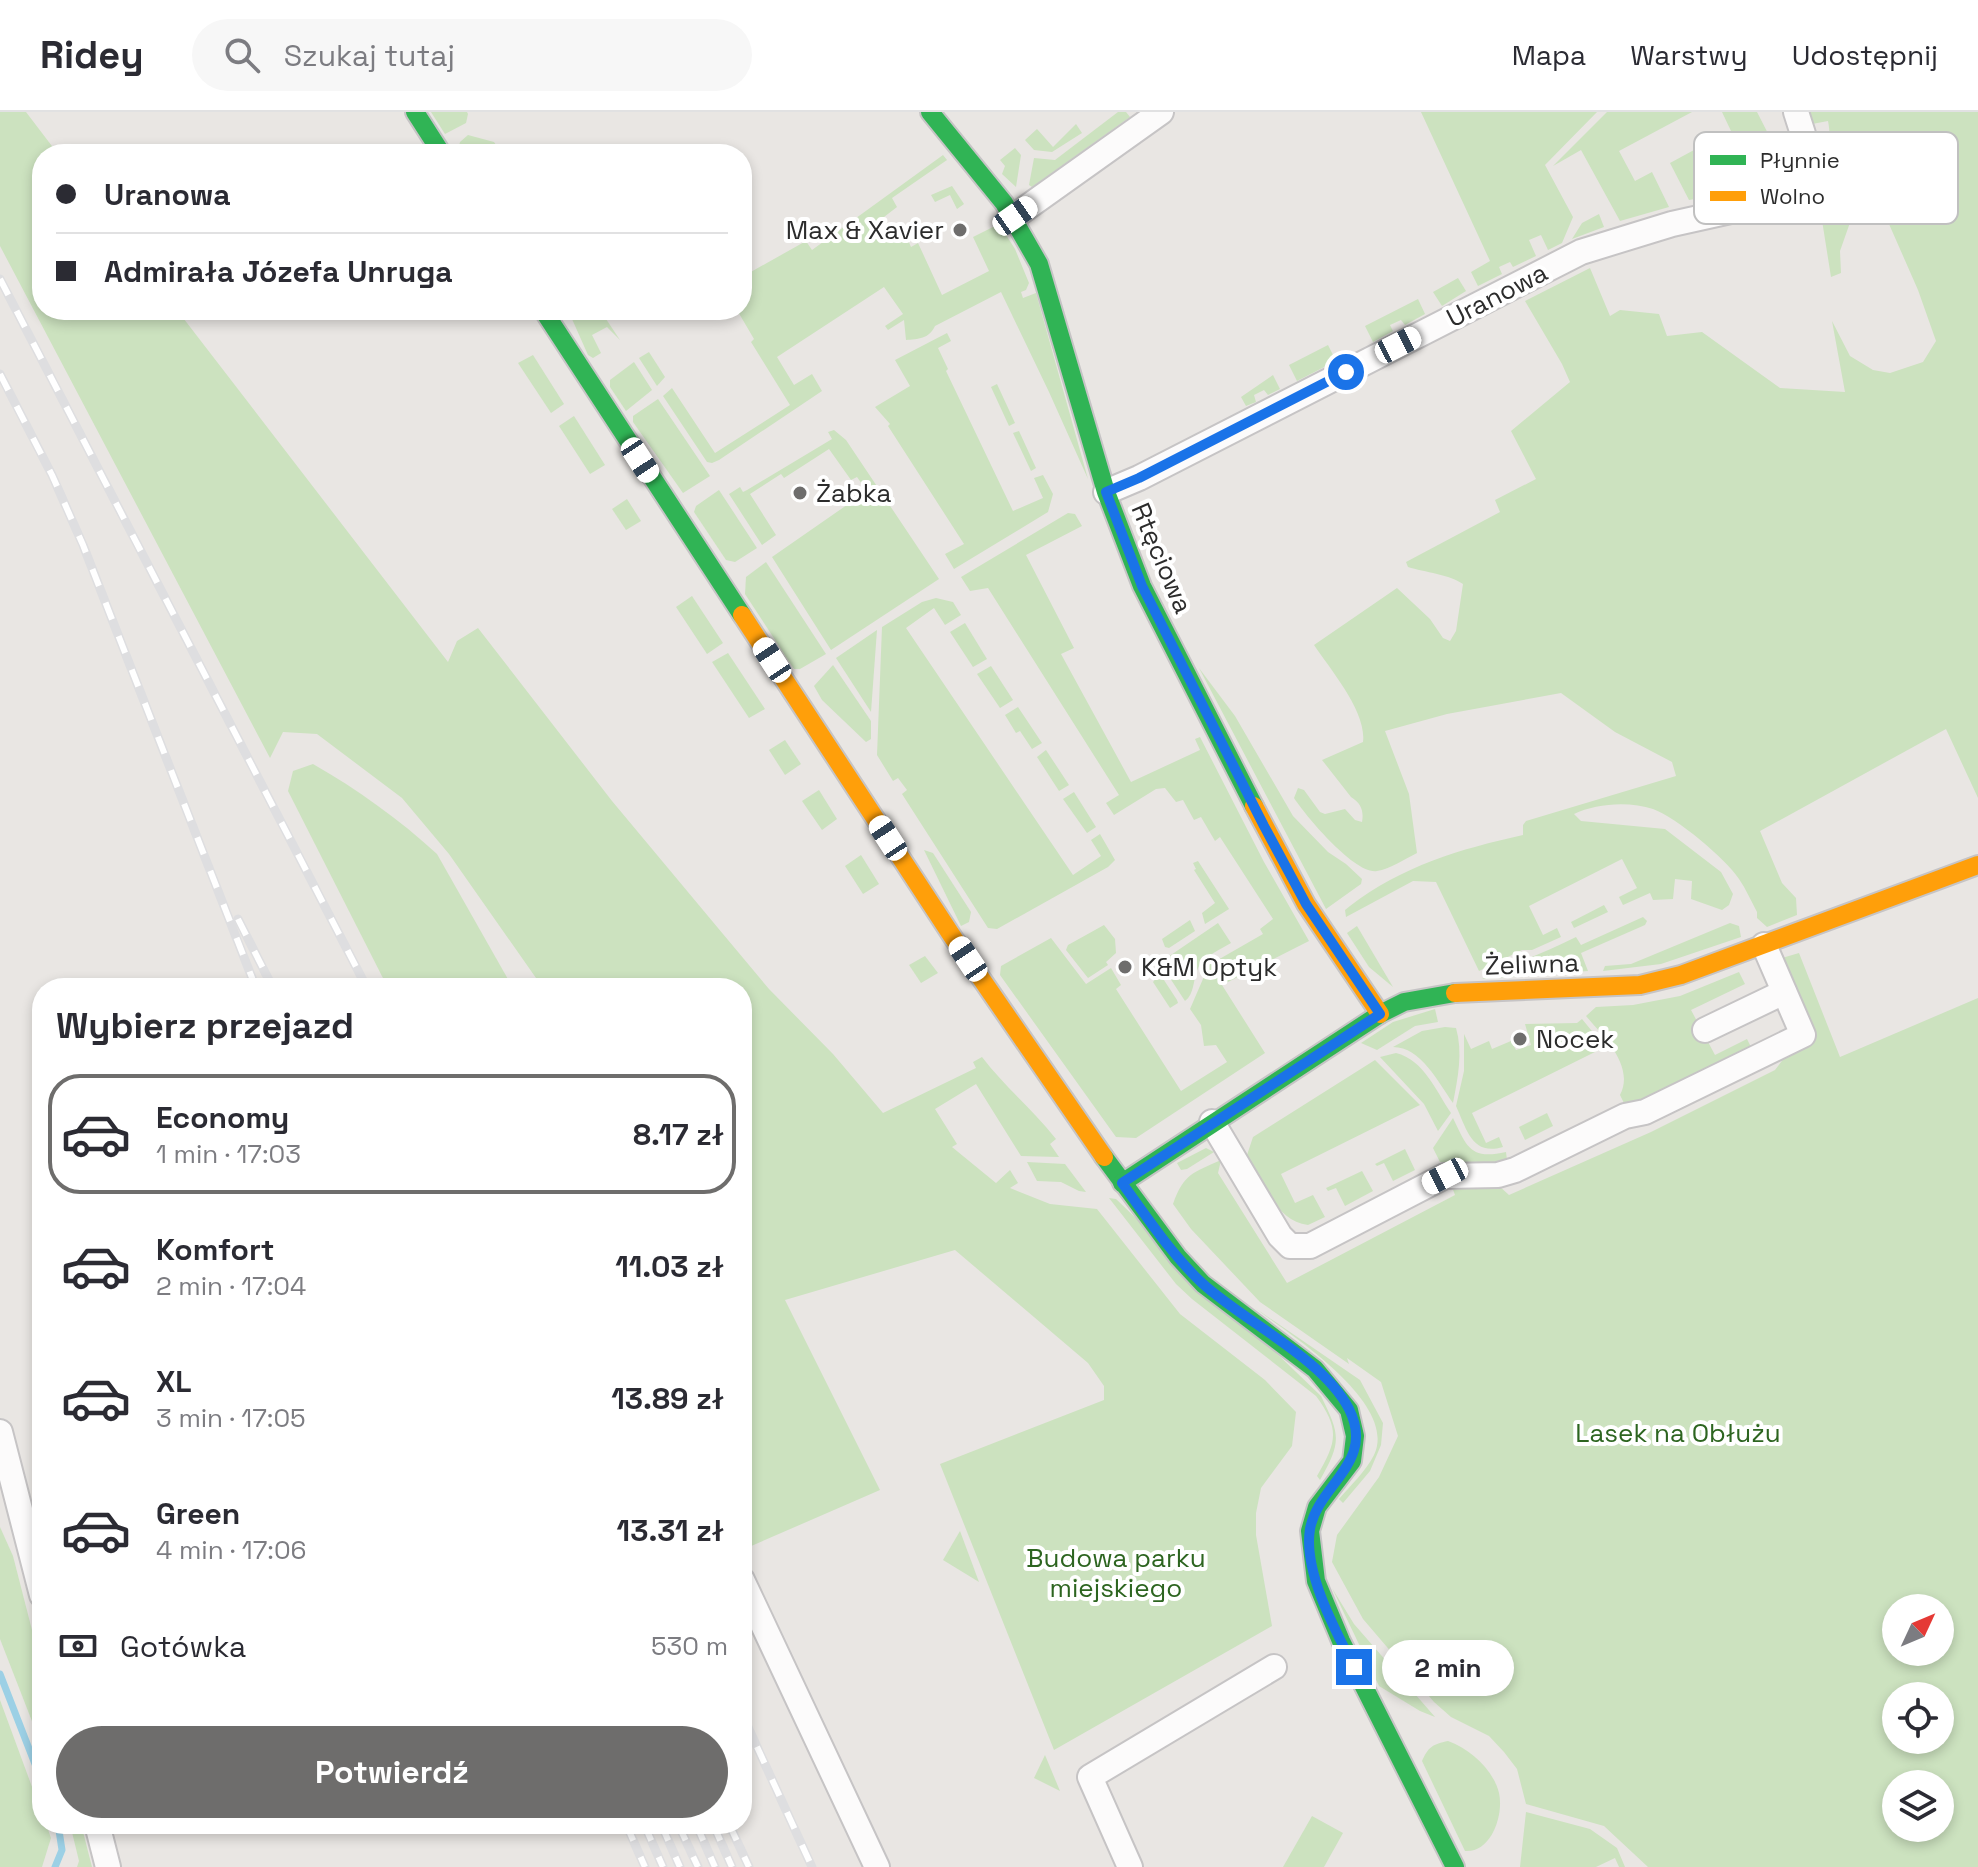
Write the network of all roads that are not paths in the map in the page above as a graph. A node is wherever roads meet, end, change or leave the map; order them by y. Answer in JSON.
{"nodes":[{"id":1,"x":415,"y":112,"type":"edge"},
{"id":2,"x":930,"y":112,"type":"edge"},
{"id":3,"x":1161,"y":112,"type":"edge"},
{"id":4,"x":1796,"y":112,"type":"edge"},
{"id":5,"x":1802,"y":132,"type":"edge"},
{"id":6,"x":436,"y":144,"type":"edge"},
{"id":7,"x":1015,"y":216,"type":"junction"},
{"id":8,"x":1694,"y":219,"type":"edge"},
{"id":9,"x":550,"y":320,"type":"edge"},
{"id":10,"x":1106,"y":492,"type":"junction"},
{"id":11,"x":1978,"y":865,"type":"edge"},
{"id":12,"x":1764,"y":945,"type":"junction"},
{"id":13,"x":1784,"y":992,"type":"junction"},
{"id":14,"x":1380,"y":1014,"type":"junction"},
{"id":15,"x":1705,"y":1030,"type":"dead end"},
{"id":16,"x":1212,"y":1122,"type":"junction"},
{"id":17,"x":1122,"y":1183,"type":"junction"},
{"id":18,"x":0,"y":1432,"type":"edge"},
{"id":19,"x":32,"y":1553,"type":"edge"},
{"id":20,"x":752,"y":1601,"type":"edge"},
{"id":21,"x":1274,"y":1667,"type":"dead end"},
{"id":22,"x":100,"y":1834,"type":"edge"},
{"id":23,"x":108,"y":1867,"type":"edge"},
{"id":24,"x":877,"y":1867,"type":"edge"},
{"id":25,"x":1130,"y":1867,"type":"edge"},
{"id":26,"x":1455,"y":1867,"type":"edge"}],
"edges":[{"from":1,"to":6,"type":"street"},
{"from":2,"to":7,"type":"street","name":"Rtęciowa"},
{"from":3,"to":7,"type":"street"},
{"from":4,"to":5,"type":"street","name":"Uranowa"},
{"from":7,"to":10,"type":"street","name":"Rtęciowa"},
{"from":8,"to":10,"type":"street","name":"Uranowa"},
{"from":9,"to":17,"type":"street"},
{"from":10,"to":14,"type":"street","name":"Rtęciowa"},
{"from":11,"to":12,"type":"street","name":"Żeliwna"},
{"from":12,"to":13,"type":"street"},
{"from":12,"to":14,"type":"street","name":"Żeliwna"},
{"from":13,"to":15,"type":"street"},
{"from":13,"to":16,"type":"street"},
{"from":14,"to":16,"type":"street","name":"Żeliwna"},
{"from":16,"to":17,"type":"street","name":"Żeliwna"},
{"from":17,"to":26,"type":"street"},
{"from":18,"to":19,"type":"street"},
{"from":20,"to":24,"type":"street"},
{"from":21,"to":25,"type":"street"},
{"from":22,"to":23,"type":"street"}]}
